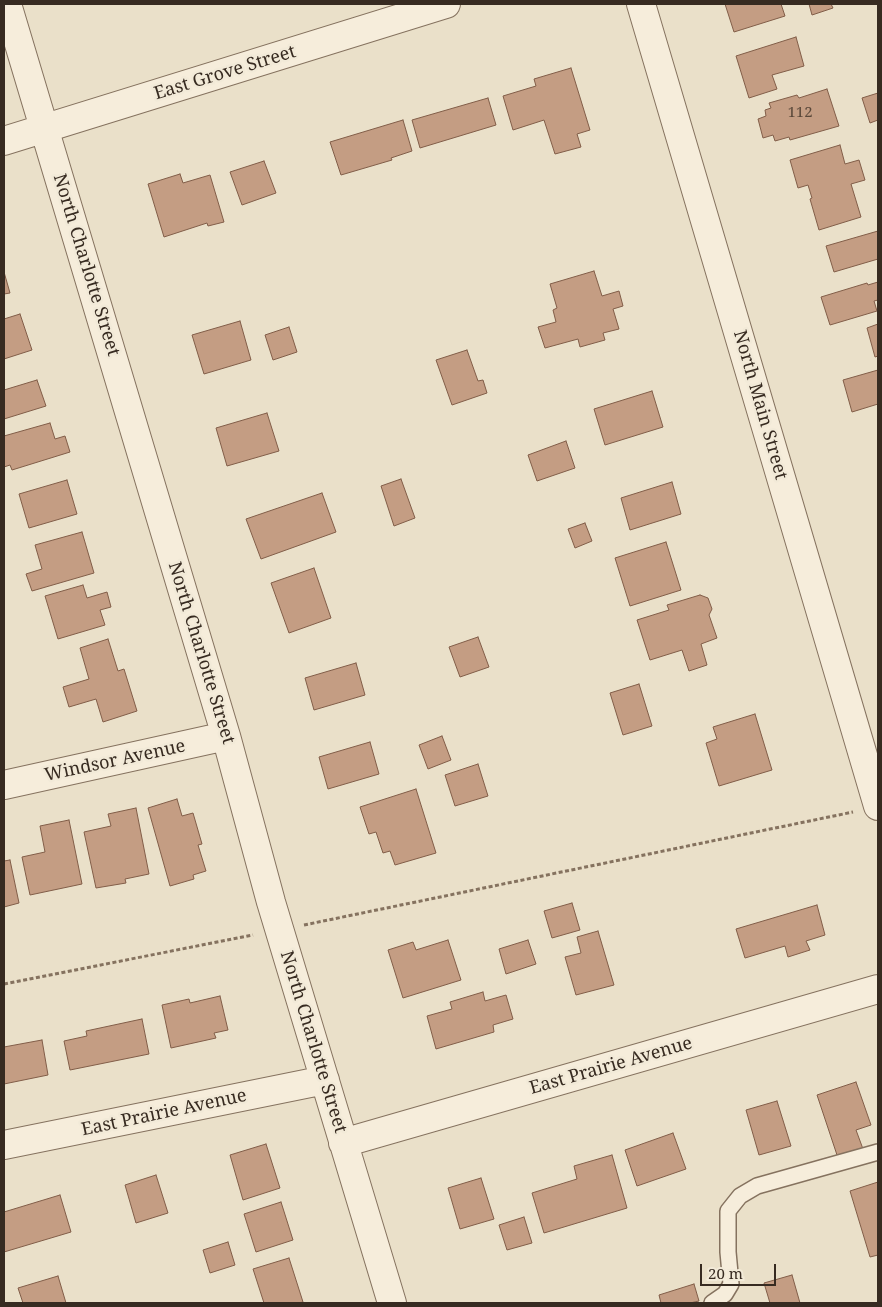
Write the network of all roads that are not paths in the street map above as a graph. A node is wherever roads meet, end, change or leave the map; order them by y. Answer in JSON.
{"nodes":[{"id":1,"x":642,"y":4,"type":"edge"},
{"id":2,"x":437,"y":5,"type":"edge"},
{"id":3,"x":7,"y":12,"type":"edge"},
{"id":4,"x":45,"y":128,"type":"junction"},
{"id":5,"x":4,"y":141,"type":"edge"},
{"id":6,"x":226,"y":736,"type":"junction"},
{"id":7,"x":4,"y":785,"type":"edge"},
{"id":8,"x":869,"y":808,"type":"edge"},
{"id":9,"x":878,"y":989,"type":"edge"},
{"id":10,"x":325,"y":1080,"type":"junction"},
{"id":11,"x":344,"y":1143,"type":"junction"},
{"id":12,"x":4,"y":1146,"type":"edge"},
{"id":13,"x":878,"y":1152,"type":"edge"},
{"id":14,"x":392,"y":1303,"type":"edge"},
{"id":15,"x":712,"y":1303,"type":"edge"}],
"edges":[{"from":1,"to":8,"type":"street","name":"North Main Street"},
{"from":2,"to":4,"type":"street","name":"East Grove Street"},
{"from":3,"to":4,"type":"street","name":"North Charlotte Street"},
{"from":4,"to":5,"type":"street","name":"East Grove Street"},
{"from":4,"to":6,"type":"street","name":"North Charlotte Street"},
{"from":6,"to":7,"type":"street","name":"Windsor Avenue"},
{"from":6,"to":10,"type":"street","name":"North Charlotte Street"},
{"from":9,"to":11,"type":"street","name":"East Prairie Avenue"},
{"from":10,"to":11,"type":"street","name":"North Charlotte Street"},
{"from":10,"to":12,"type":"street","name":"East Prairie Avenue"},
{"from":11,"to":14,"type":"street","name":"North Charlotte Street"},
{"from":13,"to":15,"type":"lane"}]}
